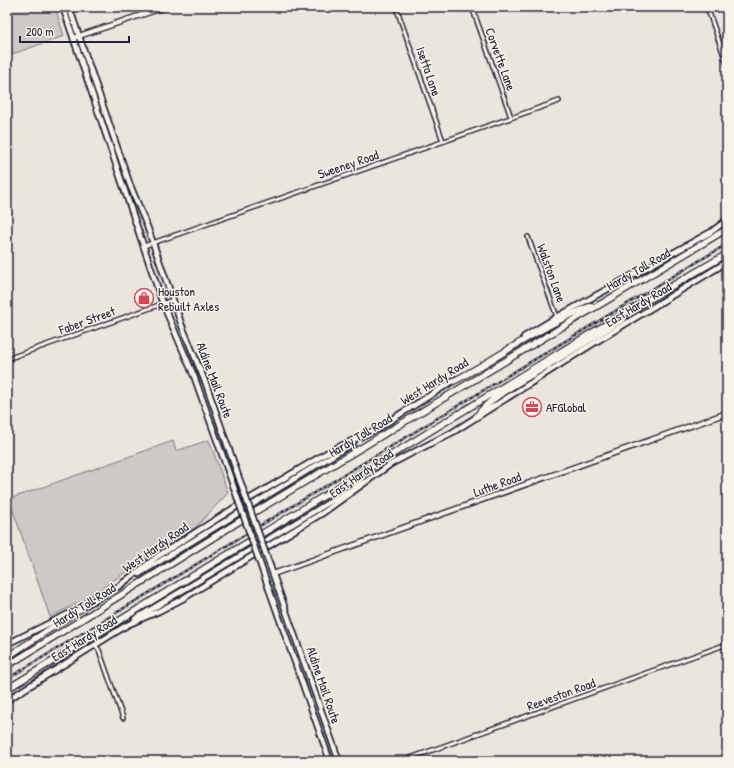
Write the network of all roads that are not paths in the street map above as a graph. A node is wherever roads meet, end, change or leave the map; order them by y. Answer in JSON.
{"nodes":[{"id":1,"x":63,"y":7,"type":"edge"},
{"id":2,"x":69,"y":7,"type":"edge"},
{"id":3,"x":165,"y":7,"type":"edge"},
{"id":4,"x":396,"y":7,"type":"edge"},
{"id":5,"x":472,"y":7,"type":"edge"},
{"id":6,"x":707,"y":7,"type":"edge"},
{"id":7,"x":79,"y":36,"type":"junction"},
{"id":8,"x":73,"y":38,"type":"junction"},
{"id":9,"x":727,"y":64,"type":"edge"},
{"id":10,"x":100,"y":99,"type":"junction"},
{"id":11,"x":559,"y":101,"type":"dead end"},
{"id":12,"x":95,"y":102,"type":"junction"},
{"id":13,"x":511,"y":117,"type":"junction"},
{"id":14,"x":443,"y":141,"type":"junction"},
{"id":15,"x":123,"y":162,"type":"junction"},
{"id":16,"x":117,"y":165,"type":"junction"},
{"id":17,"x":144,"y":219,"type":"junction"},
{"id":18,"x":727,"y":220,"type":"edge"},
{"id":19,"x":136,"y":222,"type":"junction"},
{"id":20,"x":727,"y":229,"type":"edge"},
{"id":21,"x":528,"y":236,"type":"dead end"},
{"id":22,"x":152,"y":242,"type":"junction"},
{"id":23,"x":144,"y":246,"type":"junction"},
{"id":24,"x":727,"y":254,"type":"edge"},
{"id":25,"x":727,"y":262,"type":"edge"},
{"id":26,"x":677,"y":284,"type":"junction"},
{"id":27,"x":173,"y":300,"type":"junction"},
{"id":28,"x":606,"y":301,"type":"junction"},
{"id":29,"x":163,"y":304,"type":"junction"},
{"id":30,"x":557,"y":317,"type":"junction"},
{"id":31,"x":195,"y":356,"type":"junction"},
{"id":32,"x":7,"y":359,"type":"edge"},
{"id":33,"x":187,"y":360,"type":"junction"},
{"id":34,"x":454,"y":381,"type":"junction"},
{"id":35,"x":727,"y":413,"type":"edge"},
{"id":36,"x":476,"y":417,"type":"junction"},
{"id":37,"x":221,"y":426,"type":"junction"},
{"id":38,"x":213,"y":430,"type":"junction"},
{"id":39,"x":375,"y":430,"type":"junction"},
{"id":40,"x":392,"y":464,"type":"junction"},
{"id":41,"x":249,"y":506,"type":"junction"},
{"id":42,"x":242,"y":510,"type":"junction"},
{"id":43,"x":261,"y":542,"type":"junction"},
{"id":44,"x":254,"y":546,"type":"junction"},
{"id":45,"x":273,"y":574,"type":"junction"},
{"id":46,"x":119,"y":586,"type":"junction"},
{"id":47,"x":82,"y":608,"type":"junction"},
{"id":48,"x":126,"y":625,"type":"junction"},
{"id":49,"x":296,"y":637,"type":"junction"},
{"id":50,"x":287,"y":641,"type":"junction"},
{"id":51,"x":7,"y":644,"type":"edge"},
{"id":52,"x":727,"y":644,"type":"edge"},
{"id":53,"x":95,"y":645,"type":"junction"},
{"id":54,"x":7,"y":657,"type":"edge"},
{"id":55,"x":7,"y":666,"type":"edge"},
{"id":56,"x":7,"y":689,"type":"edge"},
{"id":57,"x":7,"y":700,"type":"edge"},
{"id":58,"x":318,"y":700,"type":"junction"},
{"id":59,"x":310,"y":702,"type":"junction"},
{"id":60,"x":123,"y":718,"type":"dead end"},
{"id":61,"x":330,"y":761,"type":"edge"},
{"id":62,"x":339,"y":761,"type":"edge"},
{"id":63,"x":402,"y":761,"type":"edge"}],
"edges":[{"from":1,"to":8,"type":"main road","name":"Aldine Mail Route"},
{"from":2,"to":7,"type":"main road","name":"Aldine Mail Route"},
{"from":3,"to":7,"type":"street"},
{"from":4,"to":14,"type":"street","name":"Isetta Lane"},
{"from":5,"to":13,"type":"street","name":"Corvette Lane"},
{"from":6,"to":9,"type":"street"},
{"from":7,"to":8,"type":"street"},
{"from":7,"to":10,"type":"main road","name":"Aldine Mail Route"},
{"from":8,"to":12,"type":"main road","name":"Aldine Mail Route"},
{"from":10,"to":12,"type":"main road"},
{"from":10,"to":15,"type":"main road","name":"Aldine Mail Route"},
{"from":11,"to":13,"type":"street","name":"Sweeney Road"},
{"from":12,"to":16,"type":"main road","name":"Aldine Mail Route"},
{"from":13,"to":14,"type":"street","name":"Sweeney Road"},
{"from":14,"to":22,"type":"street","name":"Sweeney Road"},
{"from":15,"to":16,"type":"main road"},
{"from":15,"to":17,"type":"main road","name":"Aldine Mail Route"},
{"from":16,"to":19,"type":"main road","name":"Aldine Mail Route"},
{"from":17,"to":19,"type":"main road"},
{"from":17,"to":22,"type":"main road","name":"Aldine Mail Route"},
{"from":18,"to":30,"type":"main road","name":"West Hardy Road"},
{"from":19,"to":23,"type":"main road","name":"Aldine Mail Route"},
{"from":20,"to":28,"type":"highway","name":"Hardy Toll Road"},
{"from":21,"to":30,"type":"street","name":"Walston Lane"},
{"from":22,"to":23,"type":"street","name":"Sweeney Road"},
{"from":22,"to":27,"type":"main road","name":"Aldine Mail Route"},
{"from":23,"to":29,"type":"main road","name":"Aldine Mail Route"},
{"from":24,"to":26,"type":"highway"},
{"from":25,"to":36,"type":"main road","name":"East Hardy Road"},
{"from":26,"to":36,"type":"highway"},
{"from":26,"to":56,"type":"highway"},
{"from":27,"to":29,"type":"street","name":"Faber Street"},
{"from":27,"to":31,"type":"main road","name":"Aldine Mail Route"},
{"from":28,"to":34,"type":"highway"},
{"from":28,"to":55,"type":"highway","name":"Hardy Toll Road"},
{"from":29,"to":32,"type":"street","name":"Faber Street"},
{"from":29,"to":33,"type":"main road","name":"Aldine Mail Route"},
{"from":30,"to":34,"type":"main road","name":"West Hardy Road"},
{"from":31,"to":33,"type":"main road"},
{"from":31,"to":37,"type":"main road","name":"Aldine Mail Route"},
{"from":33,"to":38,"type":"main road","name":"Aldine Mail Route"},
{"from":34,"to":39,"type":"main road","name":"West Hardy Road"},
{"from":35,"to":45,"type":"street","name":"Luthe Road"},
{"from":36,"to":40,"type":"main road","name":"East Hardy Road"},
{"from":37,"to":38,"type":"main road"},
{"from":37,"to":41,"type":"main road","name":"Aldine Mail Route","bridge":true},
{"from":38,"to":42,"type":"main road","name":"Aldine Mail Route","bridge":true},
{"from":39,"to":41,"type":"main road"},
{"from":39,"to":46,"type":"main road","name":"West Hardy Road"},
{"from":40,"to":43,"type":"main road"},
{"from":40,"to":48,"type":"main road","name":"East Hardy Road"},
{"from":41,"to":42,"type":"main road","bridge":true},
{"from":41,"to":43,"type":"main road","name":"Aldine Mail Route","bridge":true},
{"from":42,"to":44,"type":"main road","name":"Aldine Mail Route","bridge":true},
{"from":42,"to":46,"type":"main road"},
{"from":43,"to":44,"type":"main road","bridge":true},
{"from":43,"to":45,"type":"main road","name":"Aldine Mail Route","bridge":true},
{"from":44,"to":48,"type":"main road"},
{"from":44,"to":50,"type":"main road","name":"Aldine Mail Route","bridge":true},
{"from":45,"to":49,"type":"main road","name":"Aldine Mail Route"},
{"from":46,"to":47,"type":"main road","name":"West Hardy Road"},
{"from":47,"to":51,"type":"main road","name":"West Hardy Road"},
{"from":47,"to":54,"type":"highway"},
{"from":48,"to":53,"type":"main road","name":"East Hardy Road"},
{"from":49,"to":50,"type":"main road"},
{"from":49,"to":58,"type":"main road","name":"Aldine Mail Route"},
{"from":50,"to":59,"type":"main road","name":"Aldine Mail Route"},
{"from":52,"to":63,"type":"street","name":"Reeveston Road"},
{"from":53,"to":57,"type":"main road","name":"East Hardy Road"},
{"from":53,"to":60,"type":"street"},
{"from":58,"to":59,"type":"main road"},
{"from":58,"to":62,"type":"main road","name":"Aldine Mail Route"},
{"from":59,"to":61,"type":"main road","name":"Aldine Mail Route"}]}
